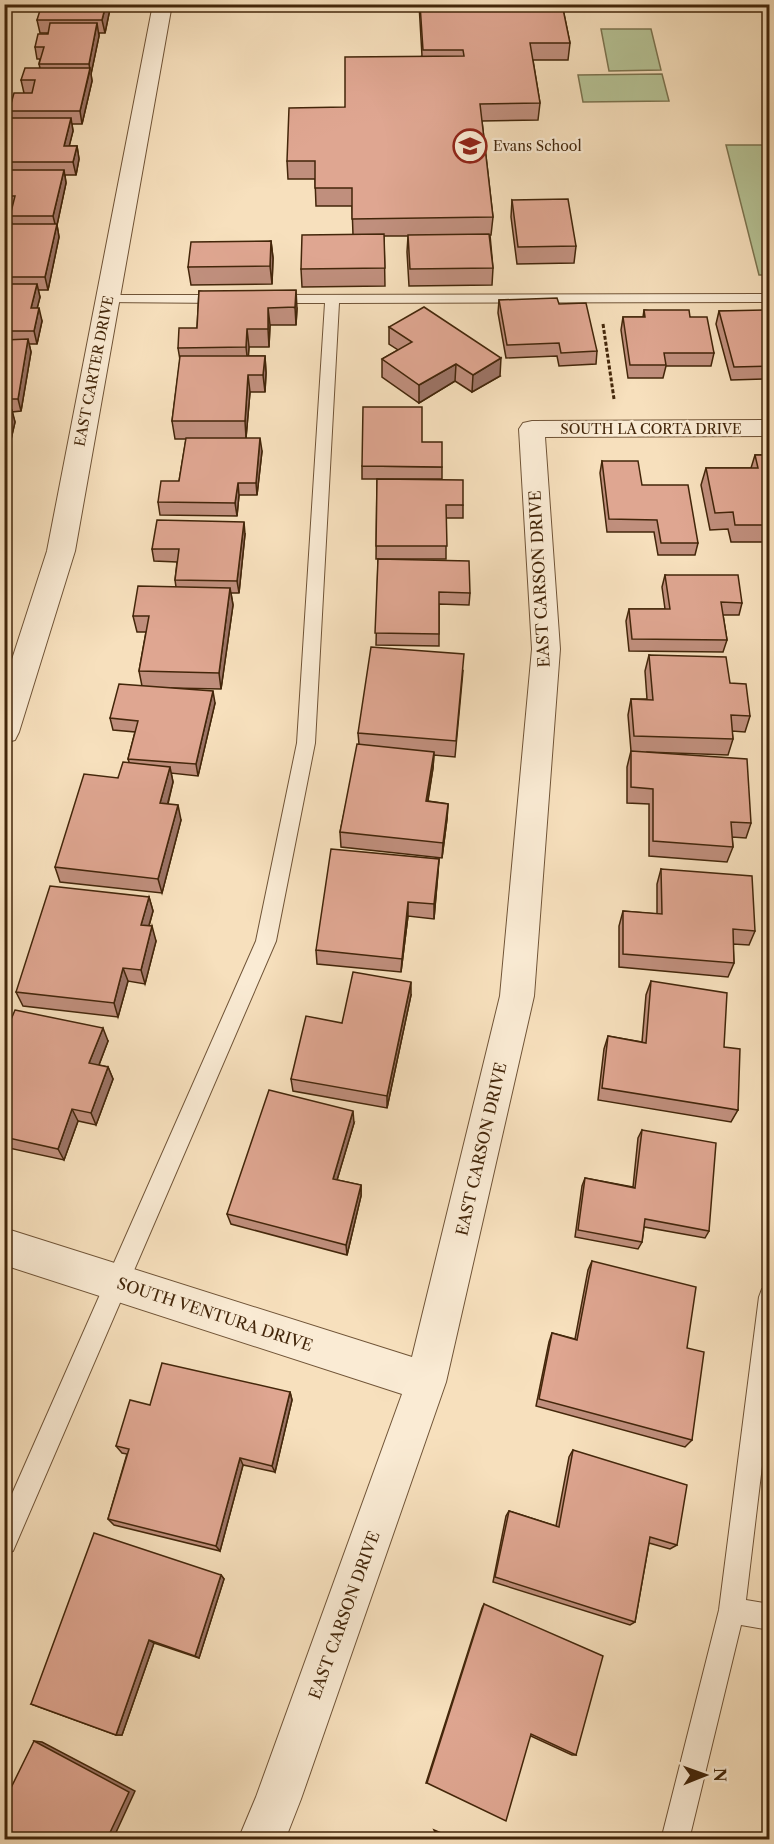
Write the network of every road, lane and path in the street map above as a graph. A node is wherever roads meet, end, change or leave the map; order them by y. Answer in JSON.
{"nodes":[{"id":1,"x":163,"y":4,"type":"edge"},
{"id":2,"x":770,"y":298,"type":"edge"},
{"id":3,"x":107,"y":299,"type":"junction"},
{"id":4,"x":237,"y":299,"type":"edge"},
{"id":5,"x":261,"y":299,"type":"edge"},
{"id":6,"x":332,"y":299,"type":"junction"},
{"id":7,"x":599,"y":299,"type":"junction"},
{"id":8,"x":615,"y":403,"type":"dead end"},
{"id":9,"x":770,"y":428,"type":"edge"},
{"id":10,"x":532,"y":429,"type":"joint"},
{"id":11,"x":4,"y":732,"type":"edge"},
{"id":12,"x":4,"y":1246,"type":"edge"},
{"id":13,"x":118,"y":1282,"type":"junction"},
{"id":14,"x":770,"y":1297,"type":"edge"},
{"id":15,"x":426,"y":1382,"type":"junction"},
{"id":16,"x":4,"y":1542,"type":"edge"},
{"id":17,"x":732,"y":1610,"type":"junction"},
{"id":18,"x":770,"y":1617,"type":"edge"},
{"id":19,"x":261,"y":1839,"type":"edge"},
{"id":20,"x":675,"y":1839,"type":"edge"}],
"edges":[{"from":1,"to":3,"type":"street","name":"EAST CARTER DRIVE"},
{"from":2,"to":7,"type":"lane"},
{"from":3,"to":4,"type":"lane"},
{"from":3,"to":11,"type":"street","name":"EAST CARTER DRIVE"},
{"from":5,"to":6,"type":"lane"},
{"from":6,"to":7,"type":"lane"},
{"from":6,"to":13,"type":"lane"},
{"from":7,"to":8,"type":"path"},
{"from":9,"to":10,"type":"street","name":"SOUTH LA CORTA DRIVE"},
{"from":10,"to":15,"type":"street","name":"EAST CARSON DRIVE"},
{"from":12,"to":13,"type":"street","name":"SOUTH VENTURA DRIVE"},
{"from":13,"to":15,"type":"street","name":"SOUTH VENTURA DRIVE"},
{"from":13,"to":16,"type":"lane"},
{"from":14,"to":17,"type":"lane"},
{"from":15,"to":19,"type":"street","name":"EAST CARSON DRIVE"},
{"from":17,"to":18,"type":"lane"},
{"from":17,"to":20,"type":"lane"}]}
